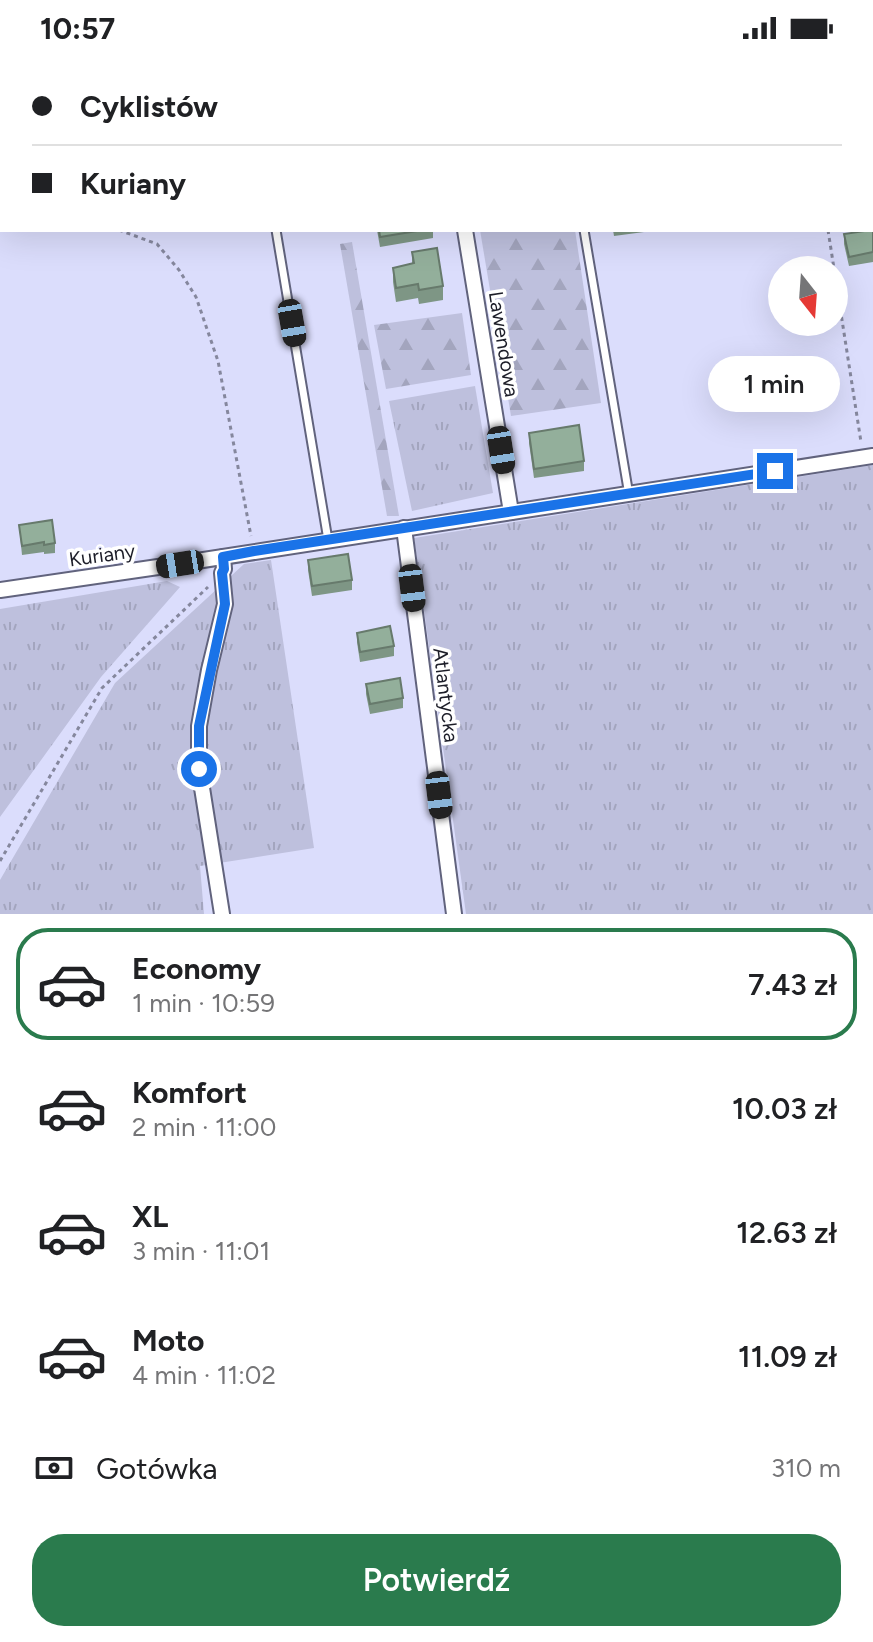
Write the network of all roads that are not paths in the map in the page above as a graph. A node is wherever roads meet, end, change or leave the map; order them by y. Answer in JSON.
{"nodes":[{"id":1,"x":276,"y":232,"type":"edge"},
{"id":2,"x":465,"y":232,"type":"edge"},
{"id":3,"x":584,"y":232,"type":"edge"},
{"id":4,"x":868,"y":457,"type":"edge"},
{"id":5,"x":629,"y":495,"type":"junction"},
{"id":6,"x":511,"y":512,"type":"junction"},
{"id":7,"x":404,"y":528,"type":"junction"},
{"id":8,"x":328,"y":540,"type":"junction"},
{"id":9,"x":223,"y":557,"type":"junction"},
{"id":10,"x":0,"y":590,"type":"edge"},
{"id":11,"x":222,"y":914,"type":"edge"},
{"id":12,"x":454,"y":914,"type":"edge"}],
"edges":[{"from":1,"to":8,"type":"lane"},
{"from":2,"to":6,"type":"street","name":"Lawendowa"},
{"from":3,"to":5,"type":"lane"},
{"from":4,"to":5,"type":"street","name":"Kuriany"},
{"from":5,"to":6,"type":"street","name":"Kuriany"},
{"from":6,"to":7,"type":"street","name":"Kuriany"},
{"from":7,"to":8,"type":"street","name":"Kuriany"},
{"from":7,"to":12,"type":"street","name":"Atlantycka"},
{"from":8,"to":9,"type":"street","name":"Kuriany"},
{"from":9,"to":10,"type":"street","name":"Kuriany"},
{"from":9,"to":11,"type":"street"}]}
